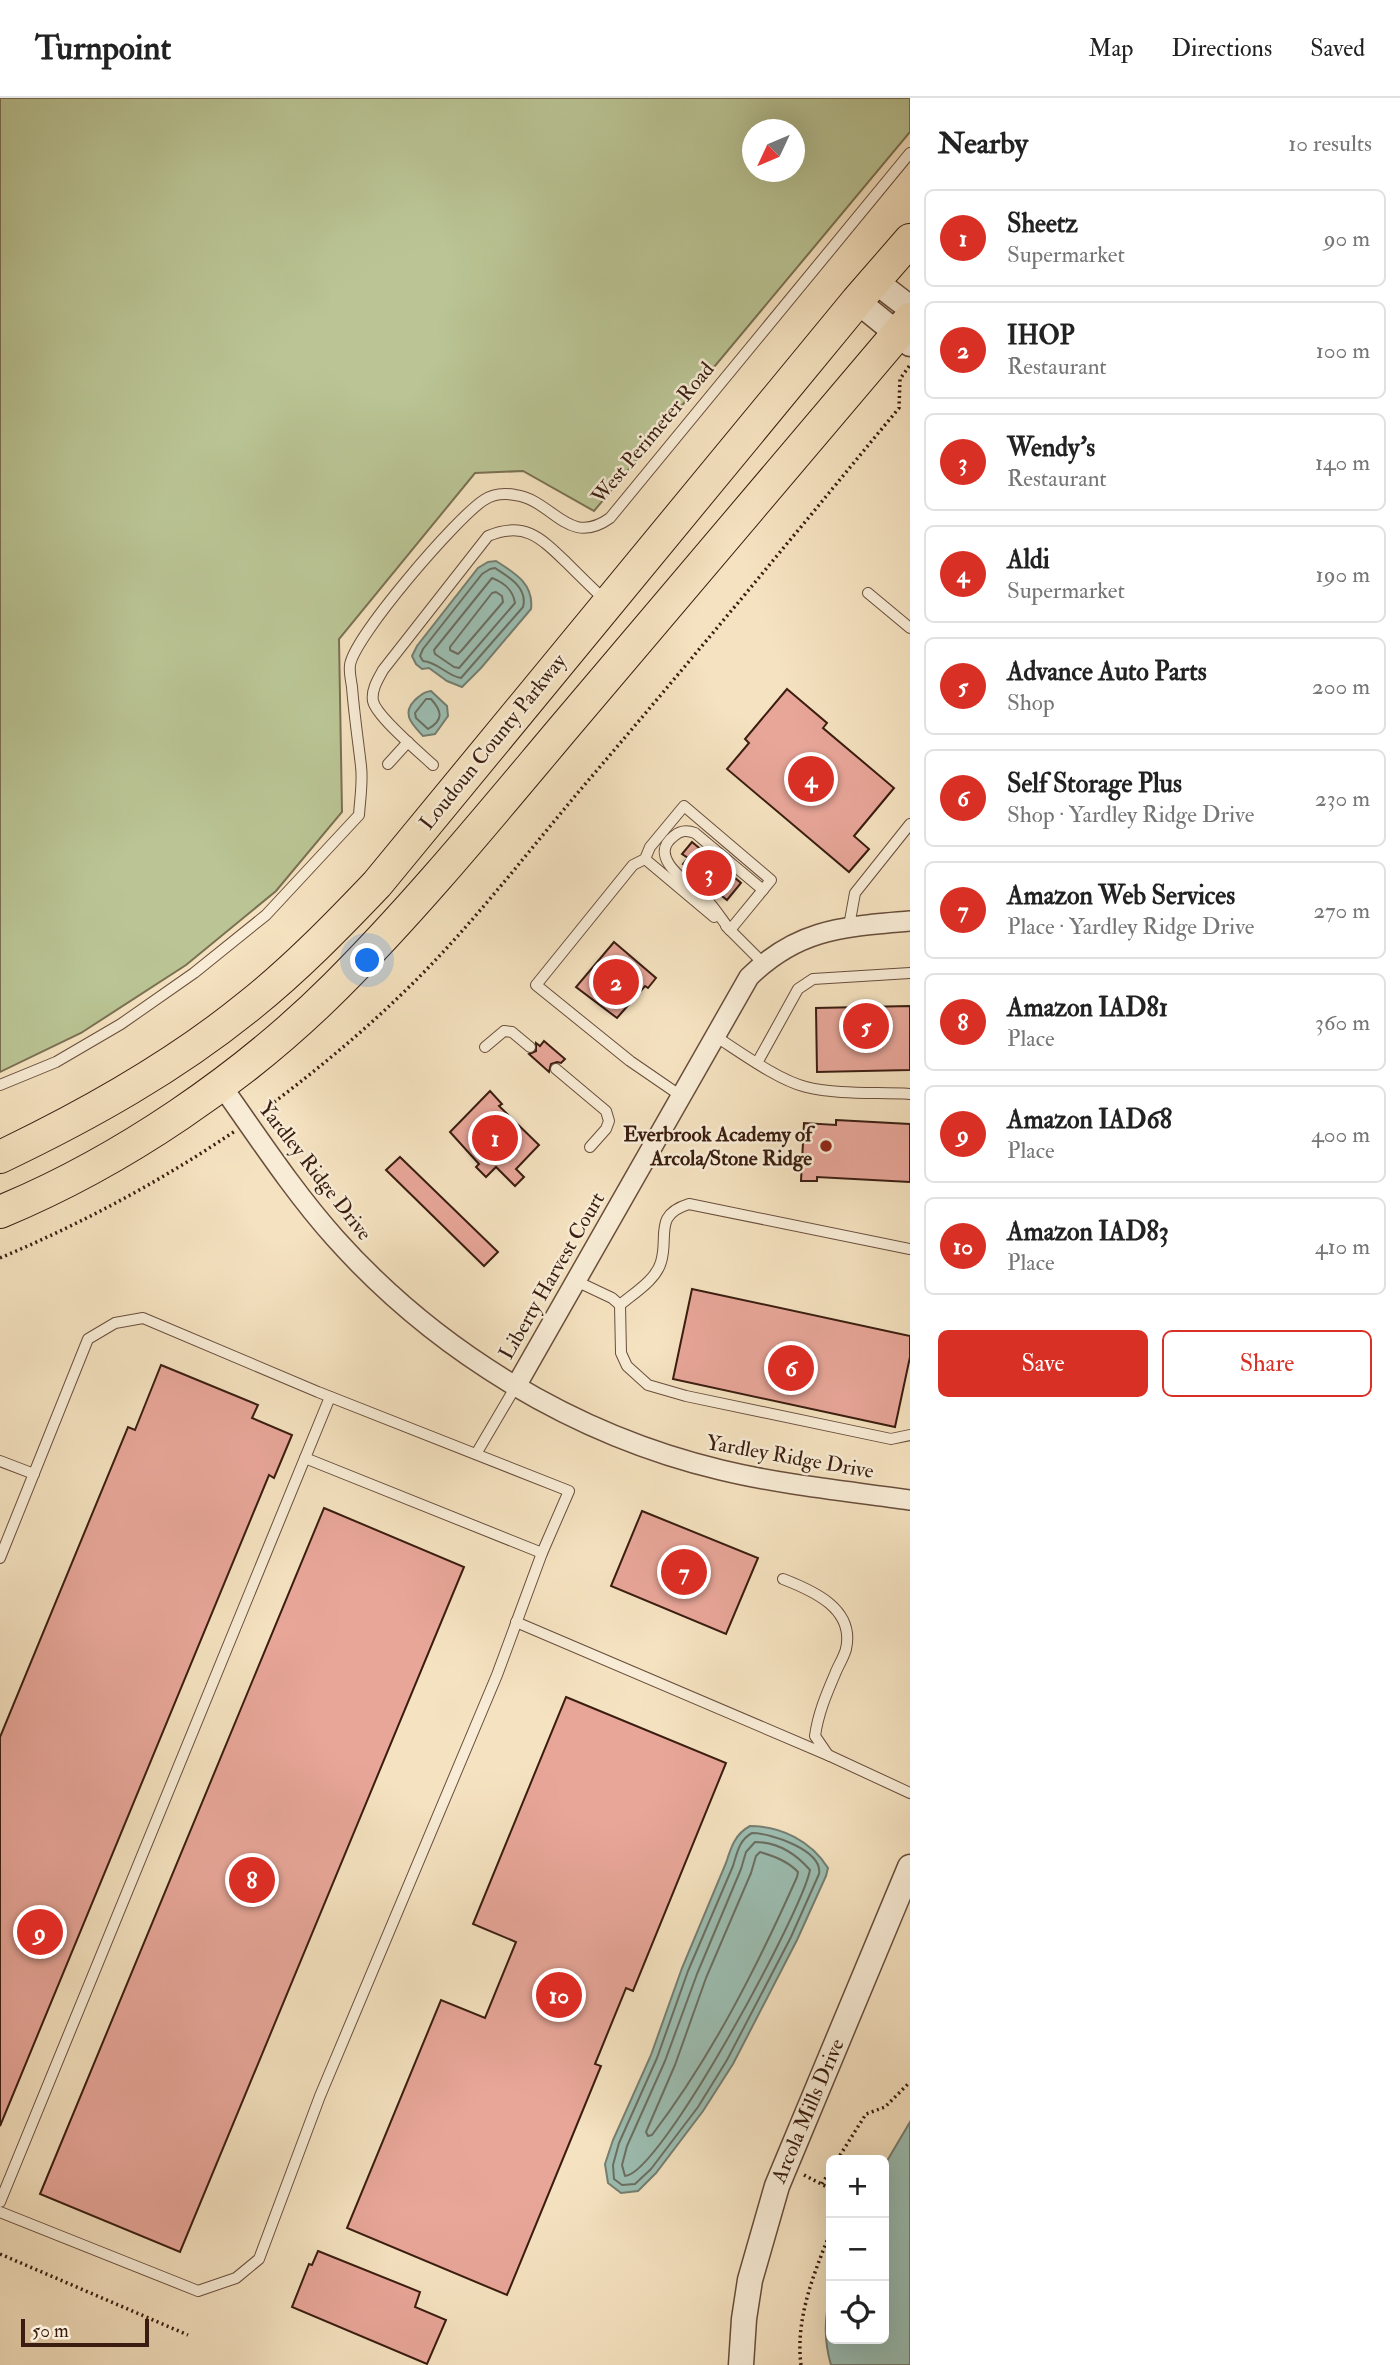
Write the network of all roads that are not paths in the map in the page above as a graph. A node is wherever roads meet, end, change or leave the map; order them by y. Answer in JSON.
{"nodes":[{"id":1,"x":910,"y":153,"type":"edge"},
{"id":2,"x":910,"y":240,"type":"edge"},
{"id":3,"x":866,"y":291,"type":"junction"},
{"id":4,"x":907,"y":326,"type":"edge"},
{"id":5,"x":869,"y":593,"type":"dead end"},
{"id":6,"x":607,"y":602,"type":"junction"},
{"id":7,"x":910,"y":628,"type":"edge"},
{"id":8,"x":408,"y":742,"type":"junction"},
{"id":9,"x":388,"y":764,"type":"dead end"},
{"id":10,"x":433,"y":765,"type":"dead end"},
{"id":11,"x":910,"y":824,"type":"edge"},
{"id":12,"x":645,"y":859,"type":"junction"},
{"id":13,"x":763,"y":890,"type":"junction"},
{"id":14,"x":910,"y":921,"type":"edge"},
{"id":15,"x":849,"y":926,"type":"junction"},
{"id":16,"x":730,"y":930,"type":"junction"},
{"id":17,"x":763,"y":963,"type":"junction"},
{"id":18,"x":910,"y":973,"type":"edge"},
{"id":19,"x":250,"y":1005,"type":"junction"},
{"id":20,"x":715,"y":1036,"type":"junction"},
{"id":21,"x":485,"y":1047,"type":"dead end"},
{"id":22,"x":530,"y":1047,"type":"dead end"},
{"id":23,"x":757,"y":1063,"type":"junction"},
{"id":24,"x":556,"y":1069,"type":"dead end"},
{"id":25,"x":0,"y":1085,"type":"edge"},
{"id":26,"x":221,"y":1086,"type":"junction"},
{"id":27,"x":910,"y":1094,"type":"edge"},
{"id":28,"x":681,"y":1096,"type":"junction"},
{"id":29,"x":590,"y":1147,"type":"dead end"},
{"id":30,"x":0,"y":1157,"type":"edge"},
{"id":31,"x":0,"y":1212,"type":"edge"},
{"id":32,"x":910,"y":1249,"type":"edge"},
{"id":33,"x":576,"y":1281,"type":"junction"},
{"id":34,"x":620,"y":1305,"type":"junction"},
{"id":35,"x":516,"y":1386,"type":"junction"},
{"id":36,"x":330,"y":1397,"type":"junction"},
{"id":37,"x":910,"y":1436,"type":"edge"},
{"id":38,"x":476,"y":1454,"type":"junction"},
{"id":39,"x":305,"y":1458,"type":"junction"},
{"id":40,"x":0,"y":1461,"type":"edge"},
{"id":41,"x":34,"y":1474,"type":"junction"},
{"id":42,"x":910,"y":1500,"type":"edge"},
{"id":43,"x":542,"y":1553,"type":"junction"},
{"id":44,"x":0,"y":1558,"type":"edge"},
{"id":45,"x":783,"y":1579,"type":"dead end"},
{"id":46,"x":516,"y":1622,"type":"junction"},
{"id":47,"x":830,"y":1756,"type":"junction"},
{"id":48,"x":910,"y":1793,"type":"edge"},
{"id":49,"x":910,"y":1867,"type":"edge"},
{"id":50,"x":0,"y":2202,"type":"edge"},
{"id":51,"x":0,"y":2212,"type":"edge"},
{"id":52,"x":741,"y":2365,"type":"edge"}],
"edges":[{"from":1,"to":25,"type":"lane","name":"West Perimeter Road"},
{"from":2,"to":3,"type":"main road","name":"Loudoun County Parkway"},
{"from":3,"to":4,"type":"street"},
{"from":3,"to":6,"type":"main road","name":"Loudoun County Parkway"},
{"from":4,"to":26,"type":"main road","name":"Loudoun County Parkway"},
{"from":5,"to":7,"type":"lane"},
{"from":6,"to":8,"type":"lane"},
{"from":6,"to":19,"type":"main road","name":"Loudoun County Parkway"},
{"from":8,"to":9,"type":"lane"},
{"from":8,"to":10,"type":"lane"},
{"from":11,"to":15,"type":"lane"},
{"from":12,"to":13,"type":"lane"},
{"from":12,"to":16,"type":"lane"},
{"from":12,"to":28,"type":"lane"},
{"from":13,"to":16,"type":"lane"},
{"from":13,"to":16,"type":"lane"},
{"from":14,"to":15,"type":"street","name":"Liberty Harvest Court"},
{"from":15,"to":17,"type":"street","name":"Liberty Harvest Court"},
{"from":16,"to":17,"type":"lane"},
{"from":17,"to":20,"type":"street","name":"Liberty Harvest Court"},
{"from":18,"to":23,"type":"lane"},
{"from":19,"to":26,"type":"main road"},
{"from":19,"to":30,"type":"main road","name":"Loudoun County Parkway"},
{"from":20,"to":23,"type":"lane"},
{"from":20,"to":28,"type":"street","name":"Liberty Harvest Court"},
{"from":21,"to":22,"type":"lane"},
{"from":23,"to":27,"type":"lane"},
{"from":24,"to":29,"type":"lane"},
{"from":26,"to":31,"type":"main road","name":"Loudoun County Parkway"},
{"from":26,"to":35,"type":"street","name":"Yardley Ridge Drive"},
{"from":28,"to":33,"type":"street","name":"Liberty Harvest Court"},
{"from":32,"to":34,"type":"lane"},
{"from":33,"to":34,"type":"lane"},
{"from":33,"to":35,"type":"street","name":"Liberty Harvest Court"},
{"from":34,"to":37,"type":"lane"},
{"from":35,"to":38,"type":"lane"},
{"from":35,"to":42,"type":"street","name":"Yardley Ridge Drive"},
{"from":36,"to":38,"type":"lane"},
{"from":36,"to":39,"type":"lane"},
{"from":36,"to":41,"type":"lane"},
{"from":38,"to":43,"type":"lane"},
{"from":39,"to":43,"type":"lane"},
{"from":39,"to":50,"type":"lane"},
{"from":40,"to":41,"type":"lane"},
{"from":41,"to":44,"type":"lane"},
{"from":43,"to":46,"type":"lane"},
{"from":45,"to":47,"type":"lane"},
{"from":46,"to":47,"type":"lane"},
{"from":46,"to":51,"type":"lane"},
{"from":47,"to":48,"type":"lane"},
{"from":49,"to":52,"type":"street","name":"Arcola Mills Drive"}]}
